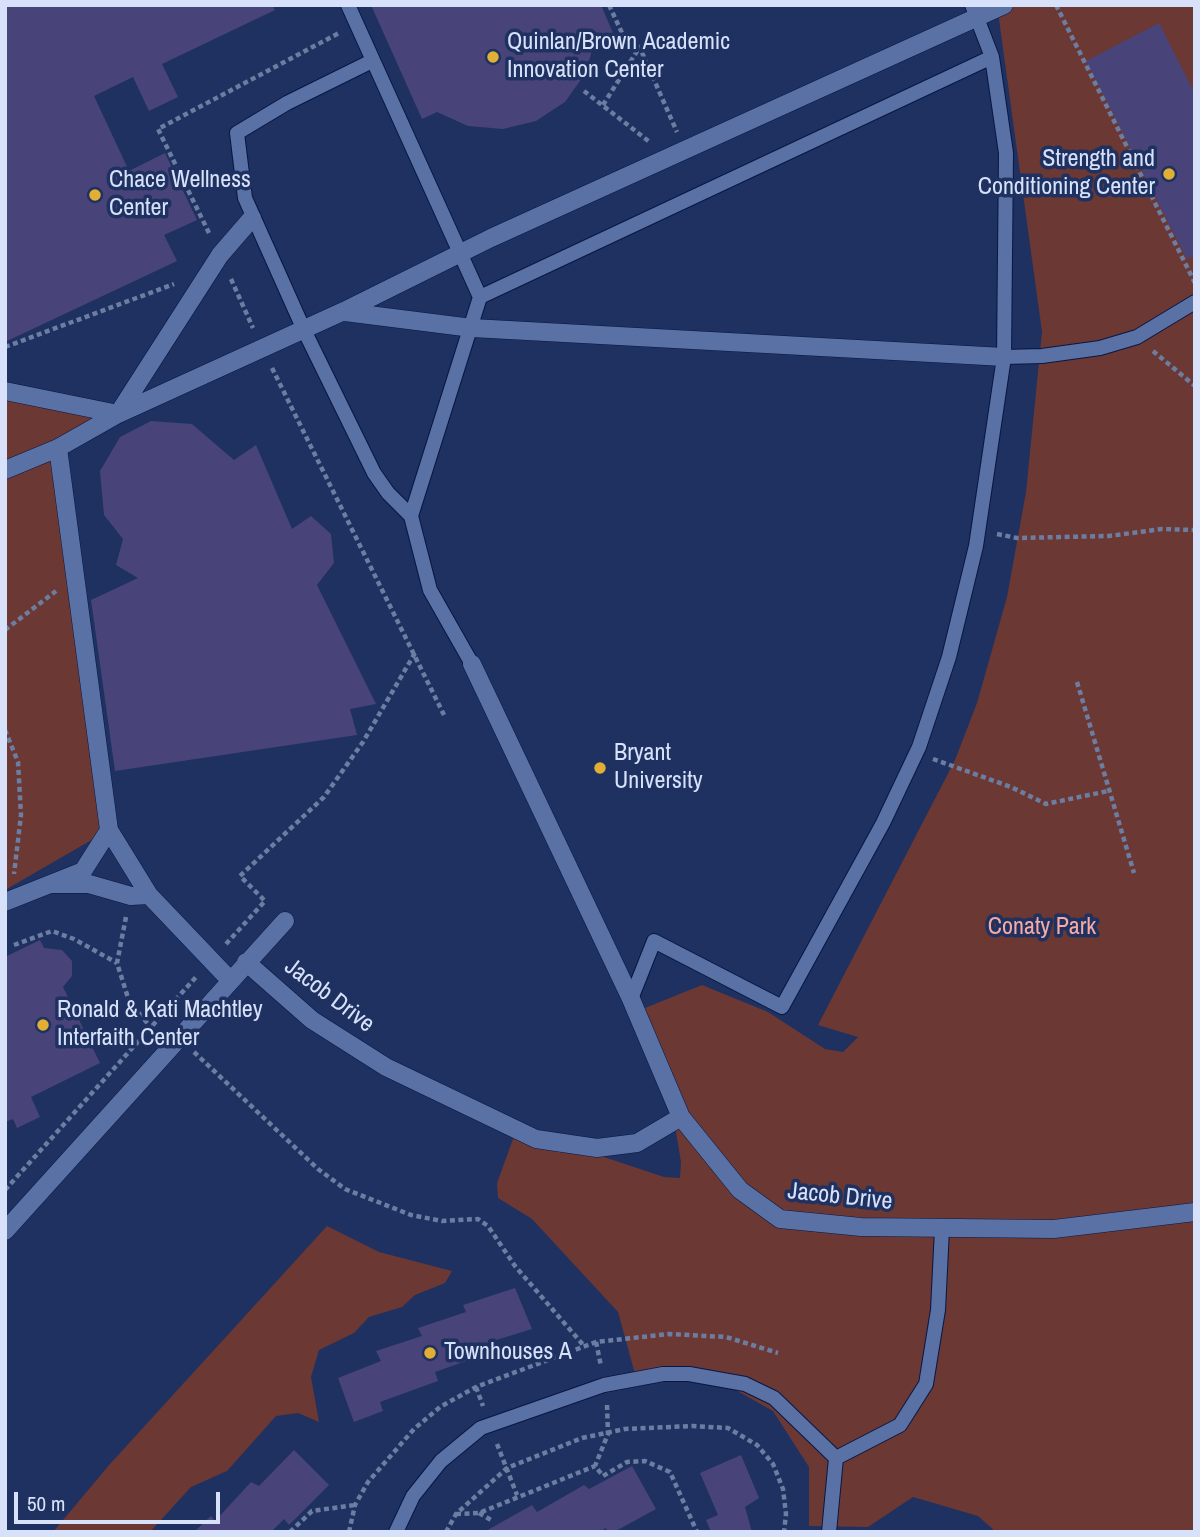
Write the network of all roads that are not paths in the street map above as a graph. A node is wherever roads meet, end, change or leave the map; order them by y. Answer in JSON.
{"nodes":[{"id":1,"x":348,"y":5,"type":"edge"},
{"id":2,"x":1004,"y":5,"type":"edge"},
{"id":3,"x":974,"y":11,"type":"edge"},
{"id":4,"x":992,"y":57,"type":"junction"},
{"id":5,"x":372,"y":61,"type":"junction"},
{"id":6,"x":252,"y":218,"type":"junction"},
{"id":7,"x":461,"y":253,"type":"junction"},
{"id":8,"x":480,"y":297,"type":"junction"},
{"id":9,"x":1195,"y":302,"type":"edge"},
{"id":10,"x":344,"y":312,"type":"junction"},
{"id":11,"x":472,"y":328,"type":"junction"},
{"id":12,"x":304,"y":330,"type":"junction"},
{"id":13,"x":1004,"y":357,"type":"junction"},
{"id":14,"x":5,"y":391,"type":"edge"},
{"id":15,"x":118,"y":414,"type":"junction"},
{"id":16,"x":58,"y":448,"type":"junction"},
{"id":17,"x":5,"y":470,"type":"edge"},
{"id":18,"x":411,"y":516,"type":"junction"},
{"id":19,"x":472,"y":664,"type":"joint"},
{"id":20,"x":109,"y":830,"type":"junction"},
{"id":21,"x":51,"y":884,"type":"junction"},
{"id":22,"x":149,"y":895,"type":"junction"},
{"id":23,"x":8,"y":900,"type":"edge"},
{"id":24,"x":285,"y":921,"type":"dead end"},
{"id":25,"x":246,"y":962,"type":"junction"},
{"id":26,"x":230,"y":980,"type":"junction"},
{"id":27,"x":631,"y":999,"type":"junction"},
{"id":28,"x":681,"y":1117,"type":"junction"},
{"id":29,"x":1195,"y":1212,"type":"edge"},
{"id":30,"x":942,"y":1229,"type":"junction"},
{"id":31,"x":5,"y":1231,"type":"edge"},
{"id":32,"x":836,"y":1458,"type":"junction"},
{"id":33,"x":396,"y":1532,"type":"edge"},
{"id":34,"x":829,"y":1532,"type":"edge"}],
"edges":[{"from":1,"to":5,"type":"lane"},
{"from":2,"to":3,"type":"street"},
{"from":3,"to":4,"type":"lane"},
{"from":3,"to":7,"type":"street"},
{"from":4,"to":8,"type":"lane"},
{"from":4,"to":13,"type":"lane"},
{"from":5,"to":6,"type":"lane"},
{"from":5,"to":7,"type":"lane"},
{"from":6,"to":12,"type":"lane"},
{"from":6,"to":15,"type":"street"},
{"from":7,"to":8,"type":"lane"},
{"from":7,"to":10,"type":"street"},
{"from":8,"to":11,"type":"lane"},
{"from":9,"to":13,"type":"lane"},
{"from":10,"to":11,"type":"street"},
{"from":10,"to":12,"type":"street"},
{"from":11,"to":13,"type":"street"},
{"from":11,"to":18,"type":"lane"},
{"from":12,"to":15,"type":"street"},
{"from":12,"to":18,"type":"lane"},
{"from":13,"to":27,"type":"lane"},
{"from":14,"to":15,"type":"street"},
{"from":15,"to":16,"type":"street"},
{"from":16,"to":17,"type":"street"},
{"from":16,"to":20,"type":"street"},
{"from":18,"to":19,"type":"lane"},
{"from":19,"to":27,"type":"street"},
{"from":20,"to":21,"type":"street"},
{"from":20,"to":22,"type":"street"},
{"from":21,"to":22,"type":"street"},
{"from":21,"to":23,"type":"street"},
{"from":22,"to":26,"type":"street"},
{"from":24,"to":25,"type":"street"},
{"from":25,"to":26,"type":"street"},
{"from":25,"to":28,"type":"street","name":"Jacob Drive"},
{"from":26,"to":31,"type":"street"},
{"from":27,"to":28,"type":"street"},
{"from":28,"to":30,"type":"street","name":"Jacob Drive"},
{"from":29,"to":30,"type":"street","name":"Jacob Drive"},
{"from":30,"to":32,"type":"lane"},
{"from":32,"to":33,"type":"lane"},
{"from":32,"to":34,"type":"lane"}]}
